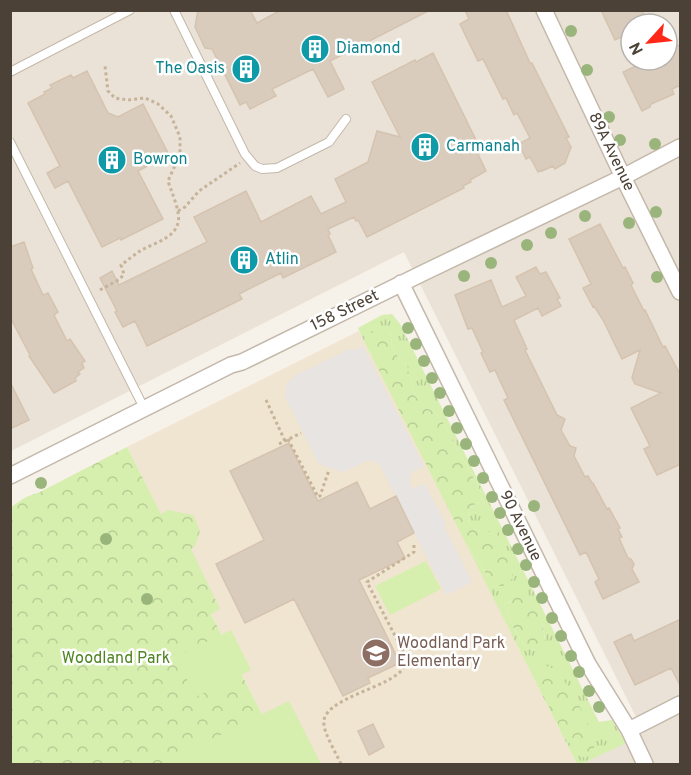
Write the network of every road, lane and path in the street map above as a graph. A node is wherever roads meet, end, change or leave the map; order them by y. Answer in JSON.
{"nodes":[{"id":1,"x":130,"y":10,"type":"edge"},
{"id":2,"x":174,"y":10,"type":"edge"},
{"id":3,"x":544,"y":10,"type":"edge"},
{"id":4,"x":105,"y":66,"type":"dead end"},
{"id":5,"x":10,"y":72,"type":"edge"},
{"id":6,"x":346,"y":119,"type":"dead end"},
{"id":7,"x":10,"y":142,"type":"edge"},
{"id":8,"x":681,"y":147,"type":"edge"},
{"id":9,"x":240,"y":163,"type":"dead end"},
{"id":10,"x":623,"y":177,"type":"junction"},
{"id":11,"x":178,"y":211,"type":"junction"},
{"id":12,"x":401,"y":284,"type":"junction"},
{"id":13,"x":100,"y":290,"type":"dead end"},
{"id":14,"x":681,"y":292,"type":"edge"},
{"id":15,"x":266,"y":400,"type":"dead end"},
{"id":16,"x":144,"y":408,"type":"junction"},
{"id":17,"x":301,"y":433,"type":"dead end"},
{"id":18,"x":286,"y":440,"type":"junction"},
{"id":19,"x":279,"y":444,"type":"dead end"},
{"id":20,"x":329,"y":470,"type":"dead end"},
{"id":21,"x":10,"y":476,"type":"edge"},
{"id":22,"x":414,"y":542,"type":"dead end"},
{"id":23,"x":681,"y":704,"type":"edge"},
{"id":24,"x":629,"y":730,"type":"junction"},
{"id":25,"x":341,"y":765,"type":"edge"},
{"id":26,"x":645,"y":765,"type":"edge"}],
"edges":[{"from":1,"to":5,"type":"lane"},
{"from":2,"to":6,"type":"lane"},
{"from":3,"to":10,"type":"street","name":"89A Avenue"},
{"from":4,"to":11,"type":"path"},
{"from":7,"to":16,"type":"lane"},
{"from":8,"to":10,"type":"street","name":"158 Street"},
{"from":9,"to":11,"type":"path"},
{"from":10,"to":12,"type":"street","name":"158 Street"},
{"from":10,"to":14,"type":"street","name":"89A Avenue"},
{"from":11,"to":13,"type":"path"},
{"from":12,"to":16,"type":"street","name":"158 Street"},
{"from":12,"to":24,"type":"street","name":"90 Avenue"},
{"from":15,"to":18,"type":"path"},
{"from":16,"to":21,"type":"street","name":"158 Street"},
{"from":17,"to":18,"type":"path"},
{"from":18,"to":19,"type":"path"},
{"from":18,"to":20,"type":"path"},
{"from":22,"to":25,"type":"path"},
{"from":23,"to":24,"type":"street"},
{"from":24,"to":26,"type":"street","name":"90 Avenue"}]}
